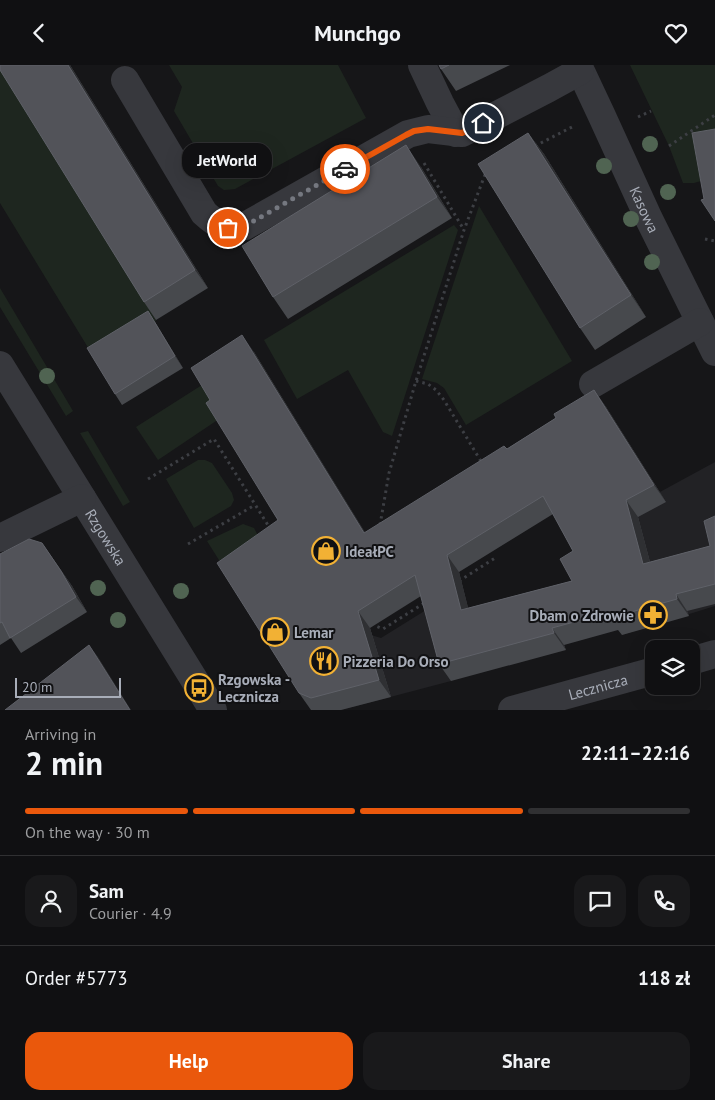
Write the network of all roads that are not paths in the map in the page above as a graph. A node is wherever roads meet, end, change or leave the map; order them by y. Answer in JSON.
{"nodes":[{"id":1,"x":422,"y":65,"type":"edge"},
{"id":2,"x":579,"y":68,"type":"edge"},
{"id":3,"x":125,"y":80,"type":"dead end"},
{"id":4,"x":456,"y":133,"type":"junction"},
{"id":5,"x":700,"y":321,"type":"junction"},
{"id":6,"x":715,"y":352,"type":"edge"},
{"id":7,"x":0,"y":365,"type":"edge"},
{"id":8,"x":593,"y":383,"type":"dead end"},
{"id":9,"x":82,"y":497,"type":"junction"},
{"id":10,"x":0,"y":538,"type":"edge"},
{"id":11,"x":715,"y":654,"type":"edge"},
{"id":12,"x":700,"y":658,"type":"edge"},
{"id":13,"x":645,"y":674,"type":"edge"},
{"id":14,"x":557,"y":704,"type":"edge"},
{"id":15,"x":213,"y":710,"type":"edge"},
{"id":16,"x":512,"y":710,"type":"edge"}],
"edges":[{"from":1,"to":4,"type":"street"},
{"from":2,"to":4,"type":"street"},
{"from":2,"to":5,"type":"street","name":"Kasowa"},
{"from":3,"to":4,"type":"street"},
{"from":5,"to":6,"type":"street","name":"Kasowa"},
{"from":5,"to":8,"type":"street"},
{"from":7,"to":9,"type":"street","name":"Rzgowska"},
{"from":9,"to":10,"type":"street"},
{"from":9,"to":15,"type":"street","name":"Rzgowska"},
{"from":11,"to":12,"type":"street"},
{"from":13,"to":14,"type":"street","name":"Lecznicza"},
{"from":14,"to":16,"type":"street","name":"Lecznicza"}]}
